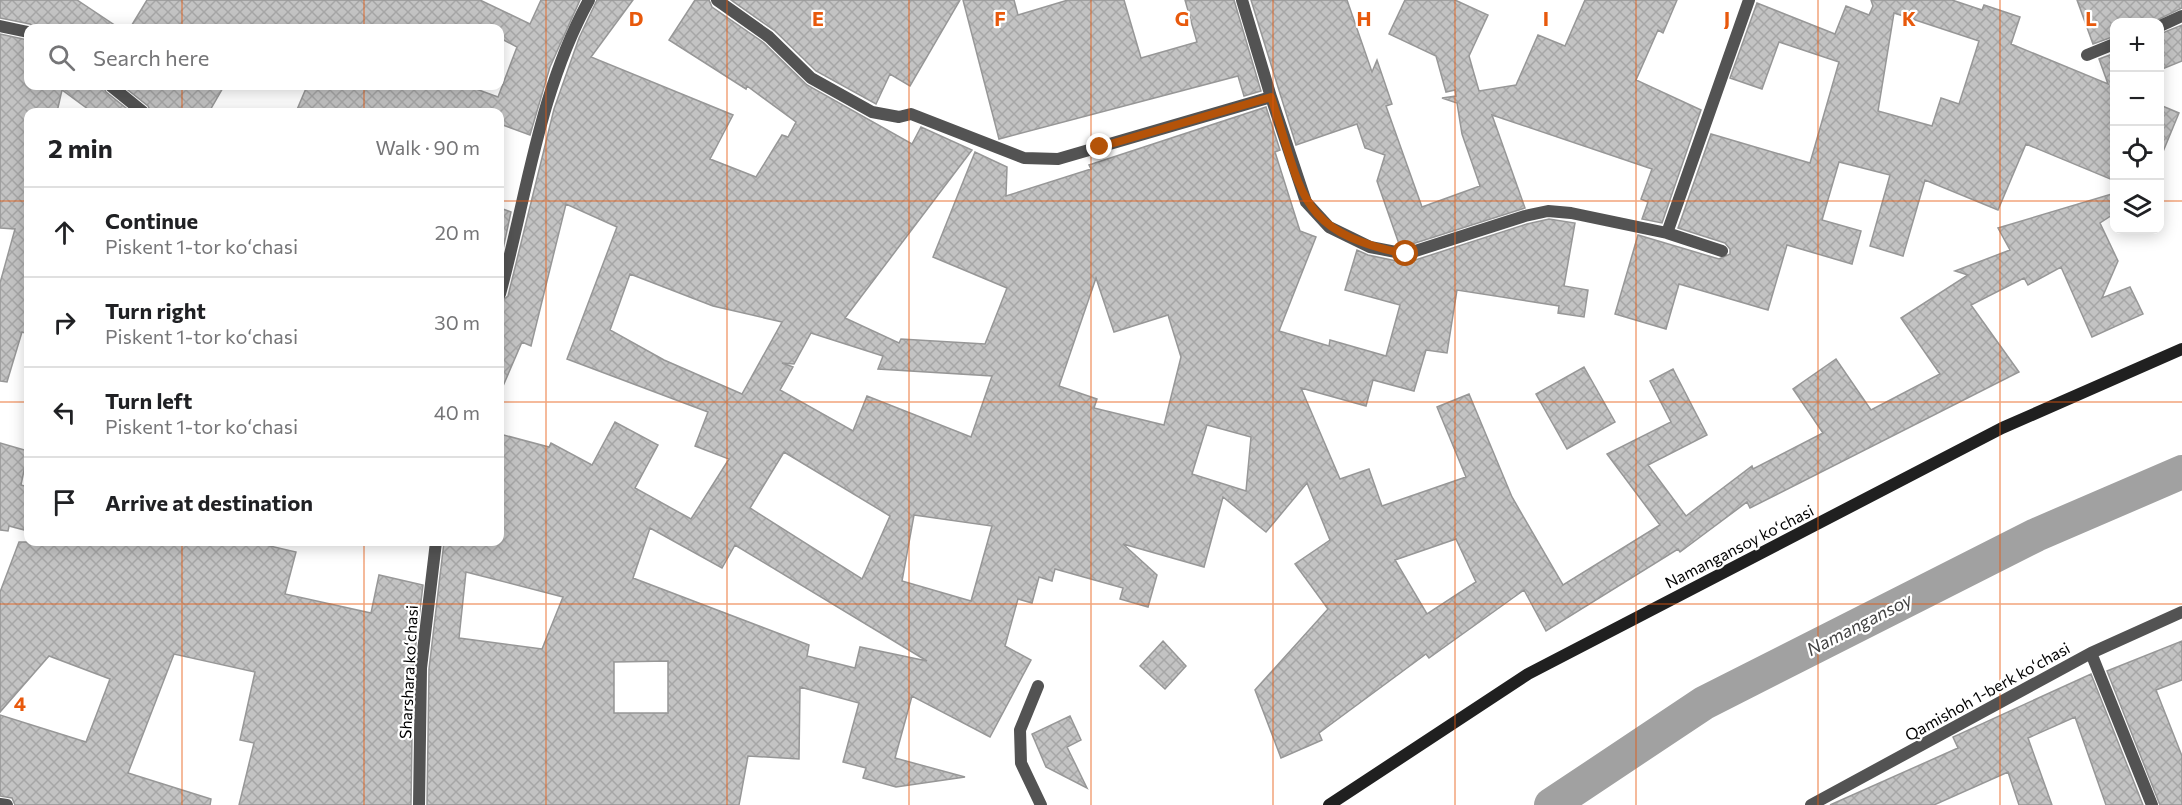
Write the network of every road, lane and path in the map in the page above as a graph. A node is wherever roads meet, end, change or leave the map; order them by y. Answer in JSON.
{"nodes":[{"id":1,"x":589,"y":0,"type":"edge"},
{"id":2,"x":717,"y":0,"type":"edge"},
{"id":3,"x":1242,"y":0,"type":"edge"},
{"id":4,"x":1749,"y":0,"type":"edge"},
{"id":5,"x":2182,"y":16,"type":"edge"},
{"id":6,"x":2164,"y":24,"type":"edge"},
{"id":7,"x":0,"y":26,"type":"edge"},
{"id":8,"x":24,"y":31,"type":"edge"},
{"id":9,"x":2110,"y":46,"type":"edge"},
{"id":10,"x":2087,"y":55,"type":"dead end"},
{"id":11,"x":116,"y":90,"type":"edge"},
{"id":12,"x":1271,"y":97,"type":"junction"},
{"id":13,"x":138,"y":108,"type":"edge"},
{"id":14,"x":1667,"y":233,"type":"junction"},
{"id":15,"x":1722,"y":251,"type":"dead end"},
{"id":16,"x":505,"y":253,"type":"edge"},
{"id":17,"x":2182,"y":349,"type":"edge"},
{"id":18,"x":436,"y":546,"type":"edge"},
{"id":19,"x":2182,"y":612,"type":"edge"},
{"id":20,"x":2091,"y":653,"type":"junction"},
{"id":21,"x":1038,"y":686,"type":"dead end"},
{"id":22,"x":0,"y":804,"type":"edge"},
{"id":23,"x":7,"y":805,"type":"edge"},
{"id":24,"x":419,"y":805,"type":"edge"},
{"id":25,"x":1041,"y":805,"type":"edge"},
{"id":26,"x":1329,"y":805,"type":"edge"},
{"id":27,"x":1811,"y":805,"type":"edge"},
{"id":28,"x":2152,"y":805,"type":"edge"}],
"edges":[{"from":1,"to":16,"type":"street"},
{"from":2,"to":12,"type":"street"},
{"from":3,"to":12,"type":"street"},
{"from":4,"to":14,"type":"street"},
{"from":5,"to":6,"type":"street"},
{"from":7,"to":8,"type":"street"},
{"from":9,"to":10,"type":"street"},
{"from":11,"to":13,"type":"street"},
{"from":12,"to":14,"type":"street"},
{"from":14,"to":15,"type":"street"},
{"from":17,"to":26,"type":"street","name":"Namangansoy koʻchasi"},
{"from":18,"to":24,"type":"street","name":"Sharshara koʻchasi"},
{"from":19,"to":20,"type":"street","name":"Qamishoh 1-berk koʻchasi"},
{"from":20,"to":27,"type":"street","name":"Qamishoh 1-berk koʻchasi"},
{"from":20,"to":28,"type":"street"},
{"from":21,"to":25,"type":"street"},
{"from":22,"to":23,"type":"street"}]}
